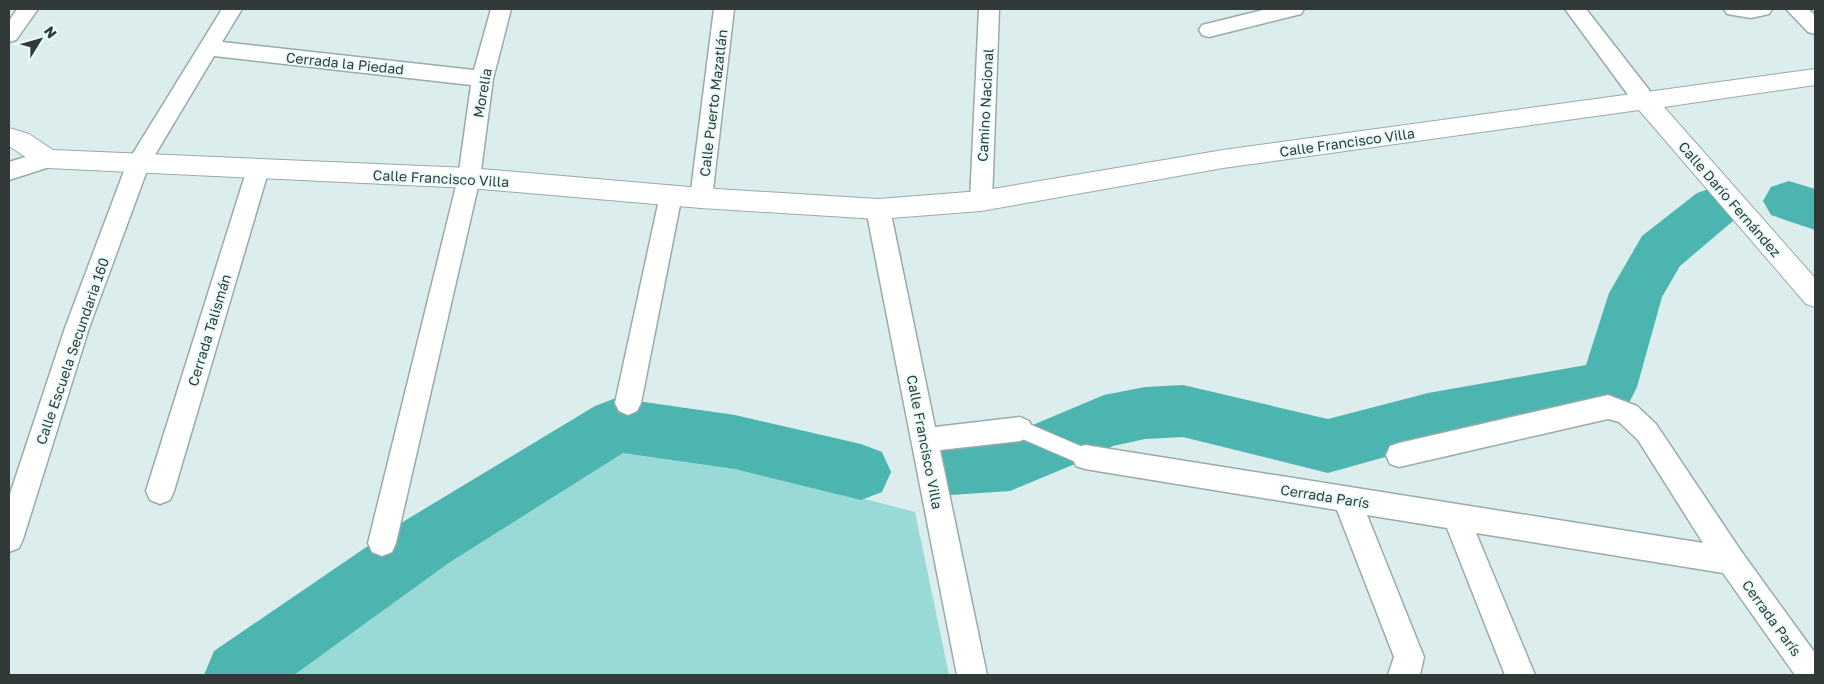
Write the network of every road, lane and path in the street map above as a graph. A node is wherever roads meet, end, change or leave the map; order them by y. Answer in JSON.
{"nodes":[{"id":1,"x":28,"y":9,"type":"edge"},
{"id":2,"x":232,"y":9,"type":"edge"},
{"id":3,"x":501,"y":9,"type":"edge"},
{"id":4,"x":724,"y":9,"type":"edge"},
{"id":5,"x":989,"y":9,"type":"edge"},
{"id":6,"x":1294,"y":9,"type":"edge"},
{"id":7,"x":1575,"y":9,"type":"edge"},
{"id":8,"x":1734,"y":9,"type":"edge"},
{"id":9,"x":1762,"y":9,"type":"edge"},
{"id":10,"x":1796,"y":9,"type":"edge"},
{"id":11,"x":1815,"y":27,"type":"edge"},
{"id":12,"x":1209,"y":30,"type":"dead end"},
{"id":13,"x":9,"y":35,"type":"edge"},
{"id":14,"x":208,"y":48,"type":"junction"},
{"id":15,"x":1815,"y":77,"type":"edge"},
{"id":16,"x":482,"y":79,"type":"junction"},
{"id":17,"x":1645,"y":102,"type":"junction"},
{"id":18,"x":9,"y":137,"type":"edge"},
{"id":19,"x":48,"y":158,"type":"junction"},
{"id":20,"x":138,"y":163,"type":"junction"},
{"id":21,"x":258,"y":169,"type":"junction"},
{"id":22,"x":9,"y":171,"type":"edge"},
{"id":23,"x":469,"y":178,"type":"junction"},
{"id":24,"x":670,"y":195,"type":"junction"},
{"id":25,"x":701,"y":198,"type":"junction"},
{"id":26,"x":980,"y":201,"type":"junction"},
{"id":27,"x":878,"y":209,"type":"junction"},
{"id":28,"x":1815,"y":296,"type":"edge"},
{"id":29,"x":628,"y":403,"type":"dead end"},
{"id":30,"x":1020,"y":429,"type":"joint"},
{"id":31,"x":925,"y":444,"type":"junction"},
{"id":32,"x":1399,"y":455,"type":"dead end"},
{"id":33,"x":1085,"y":457,"type":"joint"},
{"id":34,"x":160,"y":491,"type":"dead end"},
{"id":35,"x":1348,"y":500,"type":"junction"},
{"id":36,"x":1456,"y":517,"type":"junction"},
{"id":37,"x":9,"y":536,"type":"edge"},
{"id":38,"x":382,"y":543,"type":"dead end"},
{"id":39,"x":1731,"y":561,"type":"junction"},
{"id":40,"x":972,"y":675,"type":"edge"},
{"id":41,"x":1403,"y":675,"type":"edge"},
{"id":42,"x":1520,"y":675,"type":"edge"},
{"id":43,"x":1813,"y":675,"type":"edge"}],
"edges":[{"from":1,"to":13,"type":"street"},
{"from":2,"to":14,"type":"street","name":"Calle Escuela Secundaria 160"},
{"from":3,"to":16,"type":"street","name":"Morelia"},
{"from":4,"to":25,"type":"street","name":"Calle Puerto Mazatlán"},
{"from":5,"to":26,"type":"street","name":"Camino Nacional"},
{"from":6,"to":12,"type":"street"},
{"from":7,"to":17,"type":"street"},
{"from":8,"to":9,"type":"street"},
{"from":10,"to":11,"type":"street"},
{"from":14,"to":16,"type":"street","name":"Cerrada la Piedad"},
{"from":14,"to":20,"type":"street","name":"Calle Escuela Secundaria 160"},
{"from":15,"to":17,"type":"street","name":"Calle Francisco Villa"},
{"from":16,"to":23,"type":"street","name":"Morelia"},
{"from":17,"to":26,"type":"street","name":"Calle Francisco Villa"},
{"from":17,"to":28,"type":"street","name":"Calle Darío Fernández"},
{"from":18,"to":19,"type":"street","name":"Calle Francisco Villa"},
{"from":19,"to":20,"type":"street","name":"Calle Francisco Villa"},
{"from":19,"to":22,"type":"street"},
{"from":20,"to":21,"type":"street","name":"Calle Francisco Villa"},
{"from":20,"to":37,"type":"street","name":"Calle Escuela Secundaria 160"},
{"from":21,"to":23,"type":"street","name":"Calle Francisco Villa"},
{"from":21,"to":34,"type":"street","name":"Cerrada Talismán"},
{"from":23,"to":24,"type":"street","name":"Calle Francisco Villa"},
{"from":23,"to":38,"type":"street","name":"Morelia"},
{"from":24,"to":25,"type":"street","name":"Calle Francisco Villa"},
{"from":24,"to":29,"type":"street"},
{"from":25,"to":27,"type":"street","name":"Calle Francisco Villa"},
{"from":26,"to":27,"type":"street","name":"Calle Francisco Villa"},
{"from":27,"to":31,"type":"street","name":"Calle Francisco Villa"},
{"from":30,"to":31,"type":"street","name":"Cerrada París"},
{"from":30,"to":33,"type":"street","name":"Cerrada París"},
{"from":31,"to":40,"type":"street","name":"Calle Francisco Villa"},
{"from":32,"to":39,"type":"street","name":"Cerrada París"},
{"from":33,"to":35,"type":"street","name":"Cerrada París"},
{"from":35,"to":36,"type":"street","name":"Cerrada París"},
{"from":35,"to":41,"type":"street"},
{"from":36,"to":39,"type":"street","name":"Cerrada París"},
{"from":36,"to":42,"type":"street"},
{"from":39,"to":43,"type":"street","name":"Cerrada París"}]}
